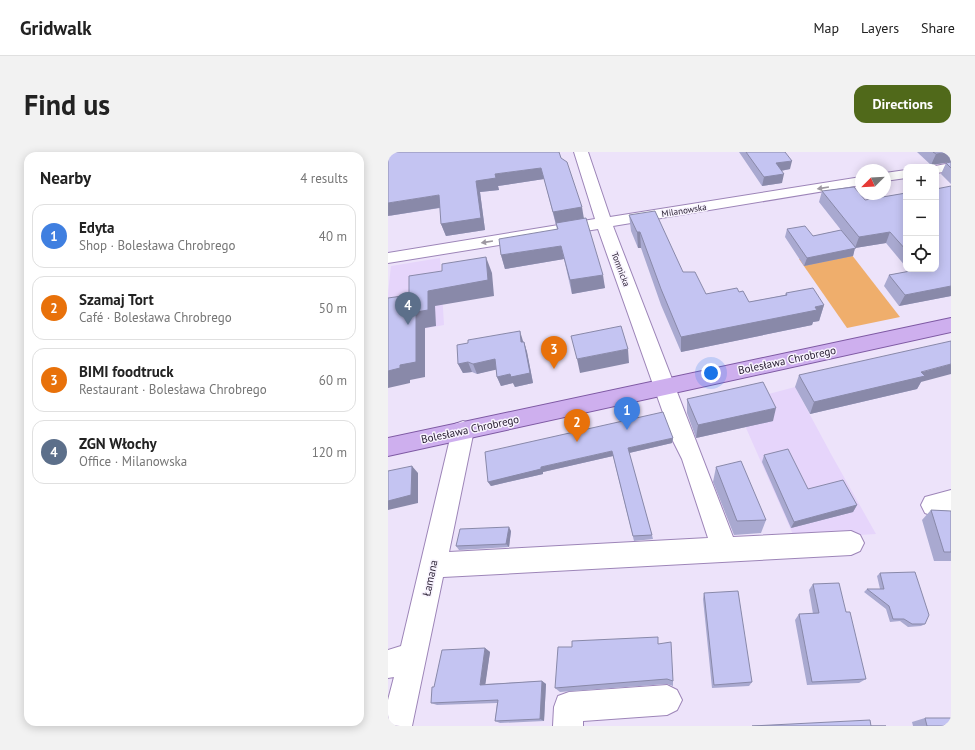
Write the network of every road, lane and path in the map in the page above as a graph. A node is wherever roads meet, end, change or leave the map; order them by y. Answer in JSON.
{"nodes":[{"id":1,"x":581,"y":152,"type":"edge"},
{"id":2,"x":951,"y":166,"type":"edge"},
{"id":3,"x":939,"y":168,"type":"edge"},
{"id":4,"x":903,"y":174,"type":"edge"},
{"id":5,"x":891,"y":176,"type":"edge"},
{"id":6,"x":855,"y":182,"type":"edge"},
{"id":7,"x":604,"y":223,"type":"junction"},
{"id":8,"x":388,"y":258,"type":"edge"},
{"id":9,"x":951,"y":325,"type":"edge"},
{"id":10,"x":664,"y":386,"type":"junction"},
{"id":11,"x":463,"y":430,"type":"junction"},
{"id":12,"x":388,"y":447,"type":"edge"},
{"id":13,"x":850,"y":544,"type":"dead end"},
{"id":14,"x":725,"y":550,"type":"junction"},
{"id":15,"x":433,"y":565,"type":"junction"},
{"id":16,"x":400,"y":660,"type":"edge"},
{"id":17,"x":667,"y":700,"type":"dead end"},
{"id":18,"x":397,"y":726,"type":"edge"},
{"id":19,"x":568,"y":726,"type":"edge"}],
"edges":[{"from":1,"to":7,"type":"street","name":"Tomnicka"},
{"from":2,"to":3,"type":"street"},
{"from":4,"to":5,"type":"street"},
{"from":6,"to":7,"type":"street","name":"Milanowska","one_way":true},
{"from":7,"to":8,"type":"street","name":"Milanowska","one_way":true},
{"from":7,"to":10,"type":"street","name":"Tomnicka"},
{"from":9,"to":10,"type":"main road","name":"Bolesława Chrobrego"},
{"from":10,"to":11,"type":"main road","name":"Bolesława Chrobrego"},
{"from":10,"to":14,"type":"street","name":"Tomnicka"},
{"from":11,"to":12,"type":"main road","name":"Bolesława Chrobrego"},
{"from":11,"to":15,"type":"street","name":"Łamana"},
{"from":13,"to":14,"type":"street"},
{"from":14,"to":15,"type":"street"},
{"from":15,"to":16,"type":"street","name":"Łamana"},
{"from":16,"to":18,"type":"street","name":"Łamana"},
{"from":17,"to":19,"type":"street"}]}
